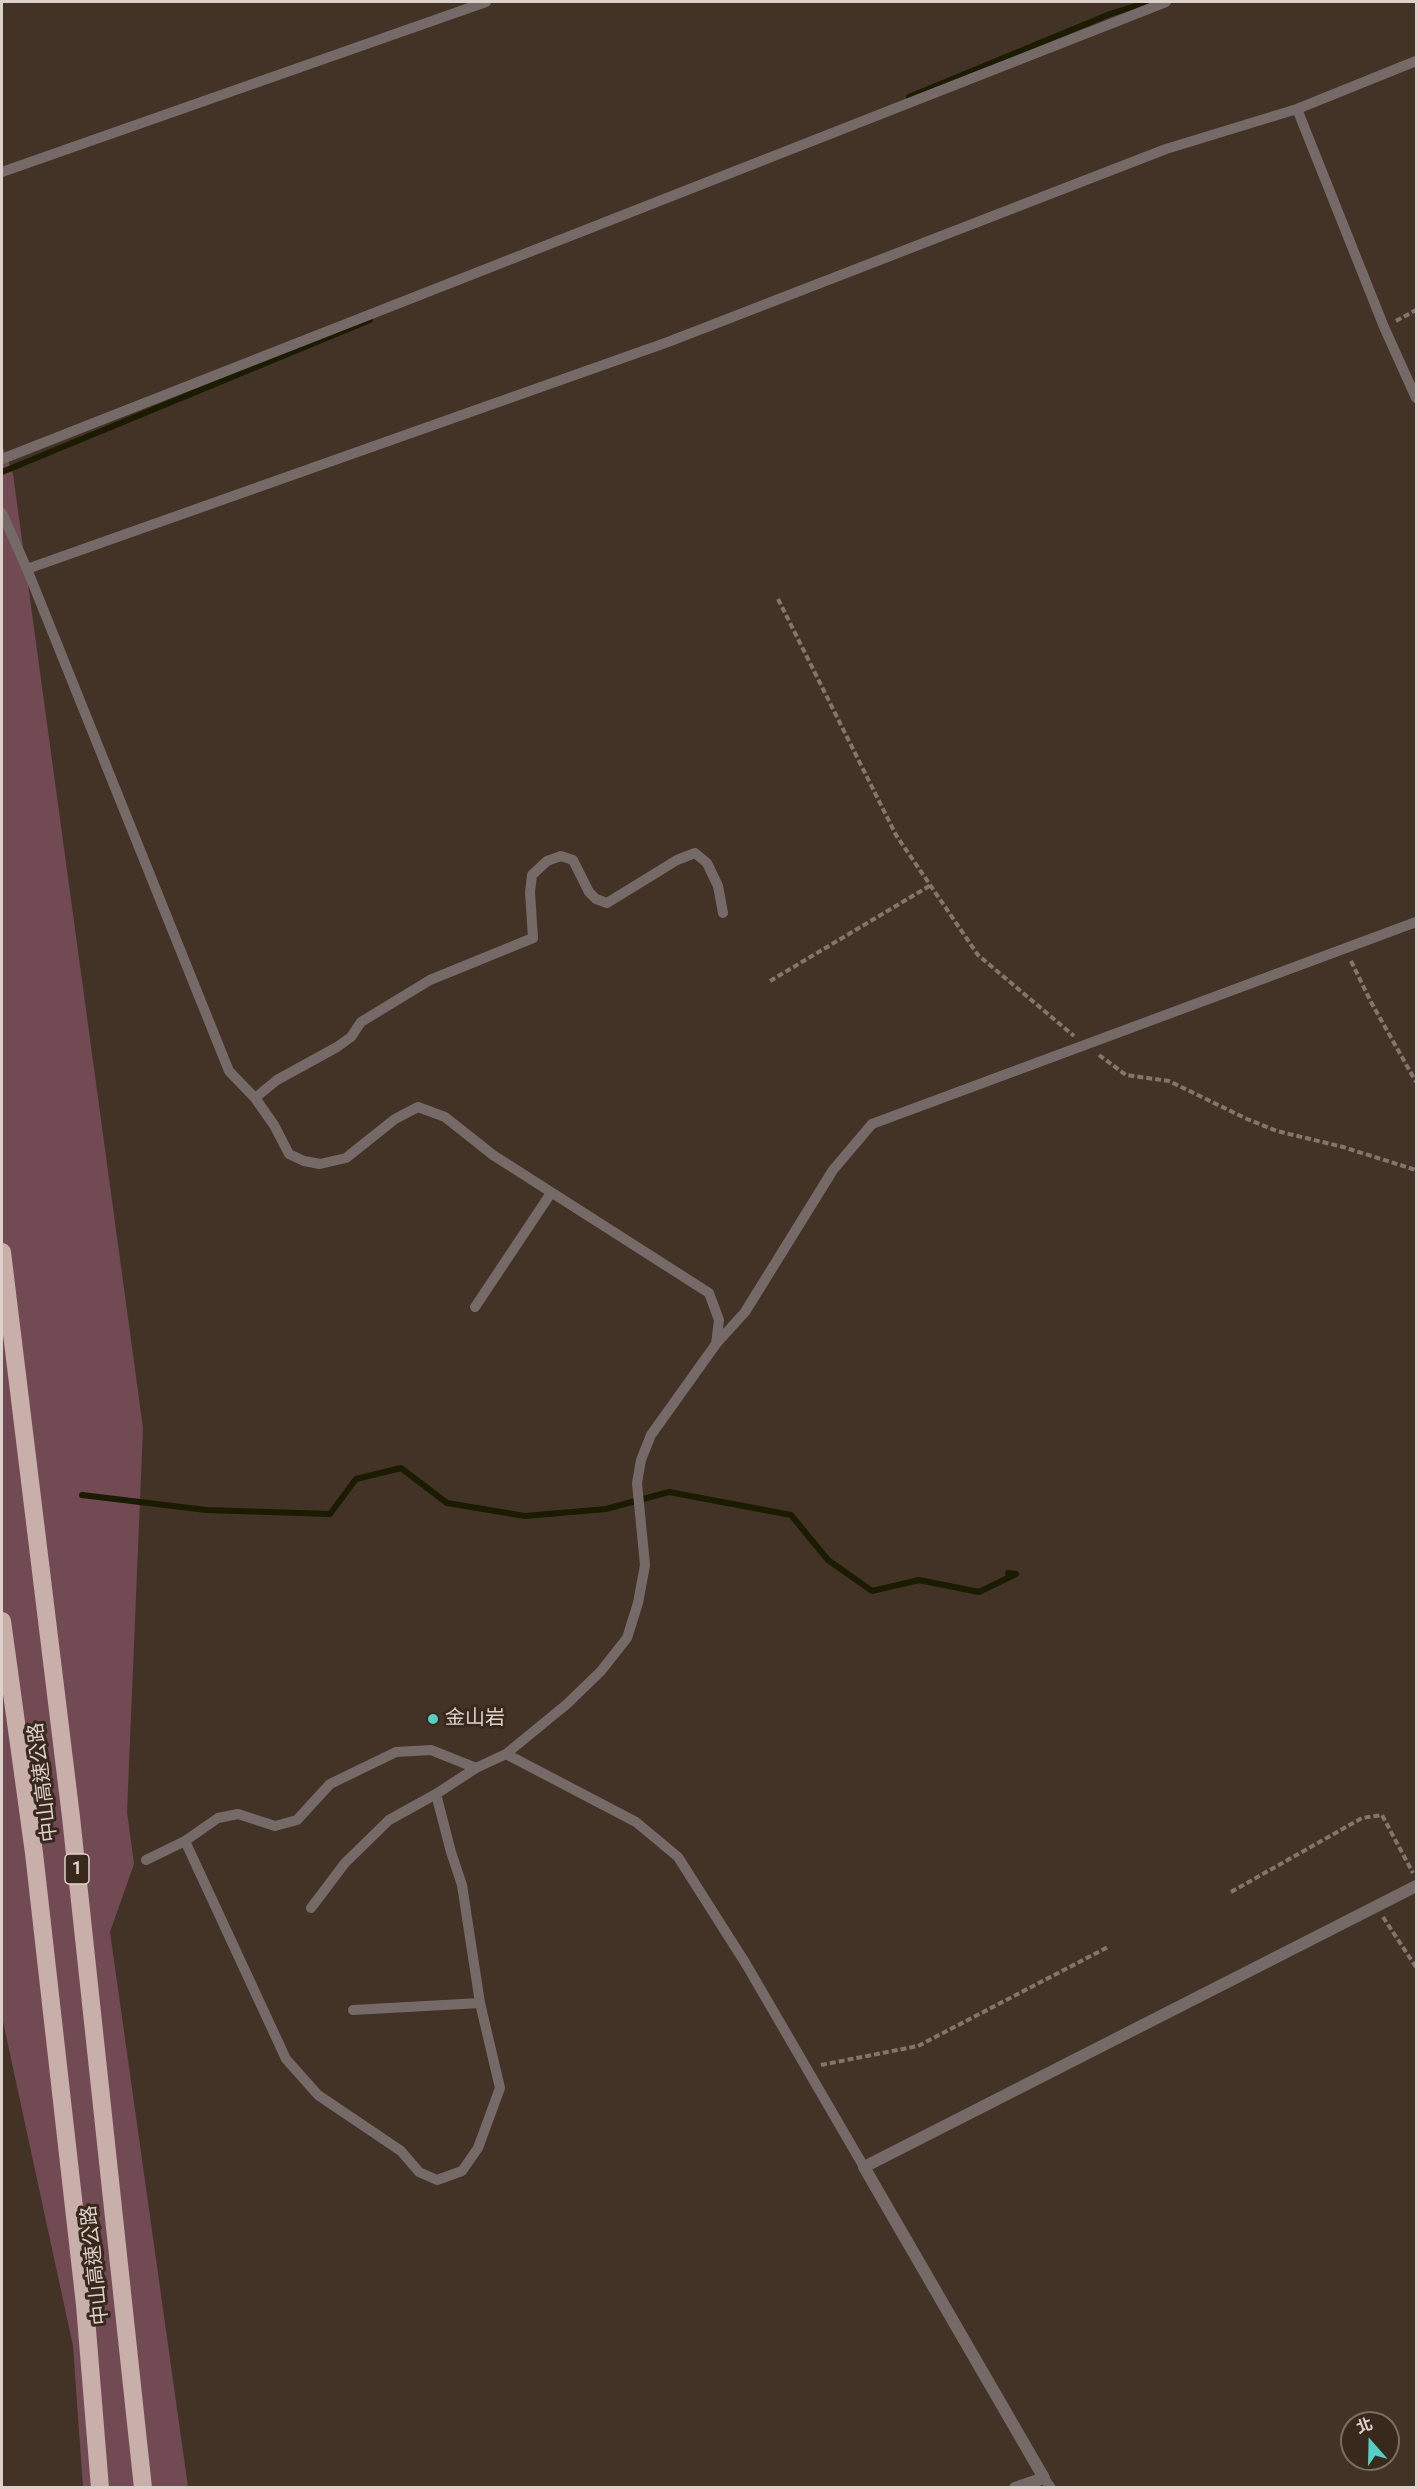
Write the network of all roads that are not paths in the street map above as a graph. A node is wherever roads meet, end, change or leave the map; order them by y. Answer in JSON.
{"nodes":[{"id":1,"x":486,"y":2,"type":"edge"},
{"id":2,"x":1166,"y":2,"type":"edge"},
{"id":3,"x":1416,"y":61,"type":"edge"},
{"id":4,"x":1297,"y":109,"type":"junction"},
{"id":5,"x":2,"y":172,"type":"edge"},
{"id":6,"x":1416,"y":398,"type":"edge"},
{"id":7,"x":2,"y":459,"type":"edge"},
{"id":8,"x":2,"y":513,"type":"edge"},
{"id":9,"x":27,"y":569,"type":"junction"},
{"id":10,"x":723,"y":913,"type":"dead end"},
{"id":11,"x":1416,"y":922,"type":"edge"},
{"id":12,"x":255,"y":1098,"type":"junction"},
{"id":13,"x":551,"y":1194,"type":"junction"},
{"id":14,"x":2,"y":1252,"type":"edge"},
{"id":15,"x":475,"y":1307,"type":"dead end"},
{"id":16,"x":716,"y":1344,"type":"junction"},
{"id":17,"x":2,"y":1621,"type":"edge"},
{"id":18,"x":506,"y":1754,"type":"junction"},
{"id":19,"x":476,"y":1768,"type":"junction"},
{"id":20,"x":436,"y":1794,"type":"junction"},
{"id":21,"x":185,"y":1841,"type":"junction"},
{"id":22,"x":146,"y":1860,"type":"dead end"},
{"id":23,"x":1416,"y":1886,"type":"edge"},
{"id":24,"x":311,"y":1908,"type":"dead end"},
{"id":25,"x":480,"y":2003,"type":"junction"},
{"id":26,"x":353,"y":2010,"type":"dead end"},
{"id":27,"x":864,"y":2167,"type":"junction"},
{"id":28,"x":1048,"y":2483,"type":"edge"},
{"id":29,"x":100,"y":2487,"type":"edge"},
{"id":30,"x":143,"y":2487,"type":"edge"},
{"id":31,"x":1015,"y":2487,"type":"edge"}],
"edges":[{"from":1,"to":5,"type":"lane"},
{"from":2,"to":7,"type":"lane"},
{"from":3,"to":4,"type":"lane"},
{"from":4,"to":6,"type":"lane"},
{"from":4,"to":9,"type":"lane"},
{"from":8,"to":9,"type":"lane"},
{"from":9,"to":12,"type":"lane"},
{"from":10,"to":12,"type":"lane"},
{"from":11,"to":16,"type":"lane"},
{"from":12,"to":13,"type":"lane"},
{"from":13,"to":15,"type":"lane"},
{"from":13,"to":16,"type":"lane"},
{"from":14,"to":30,"type":"highway","name":"中山高速公路","number":"1"},
{"from":16,"to":18,"type":"lane"},
{"from":17,"to":29,"type":"highway","name":"中山高速公路","number":"1"},
{"from":18,"to":19,"type":"lane"},
{"from":18,"to":27,"type":"lane"},
{"from":19,"to":20,"type":"lane"},
{"from":19,"to":21,"type":"lane"},
{"from":20,"to":24,"type":"lane"},
{"from":20,"to":25,"type":"lane"},
{"from":21,"to":22,"type":"lane"},
{"from":21,"to":25,"type":"lane"},
{"from":23,"to":27,"type":"street"},
{"from":25,"to":26,"type":"lane"},
{"from":27,"to":28,"type":"street"},
{"from":28,"to":31,"type":"street"}]}
